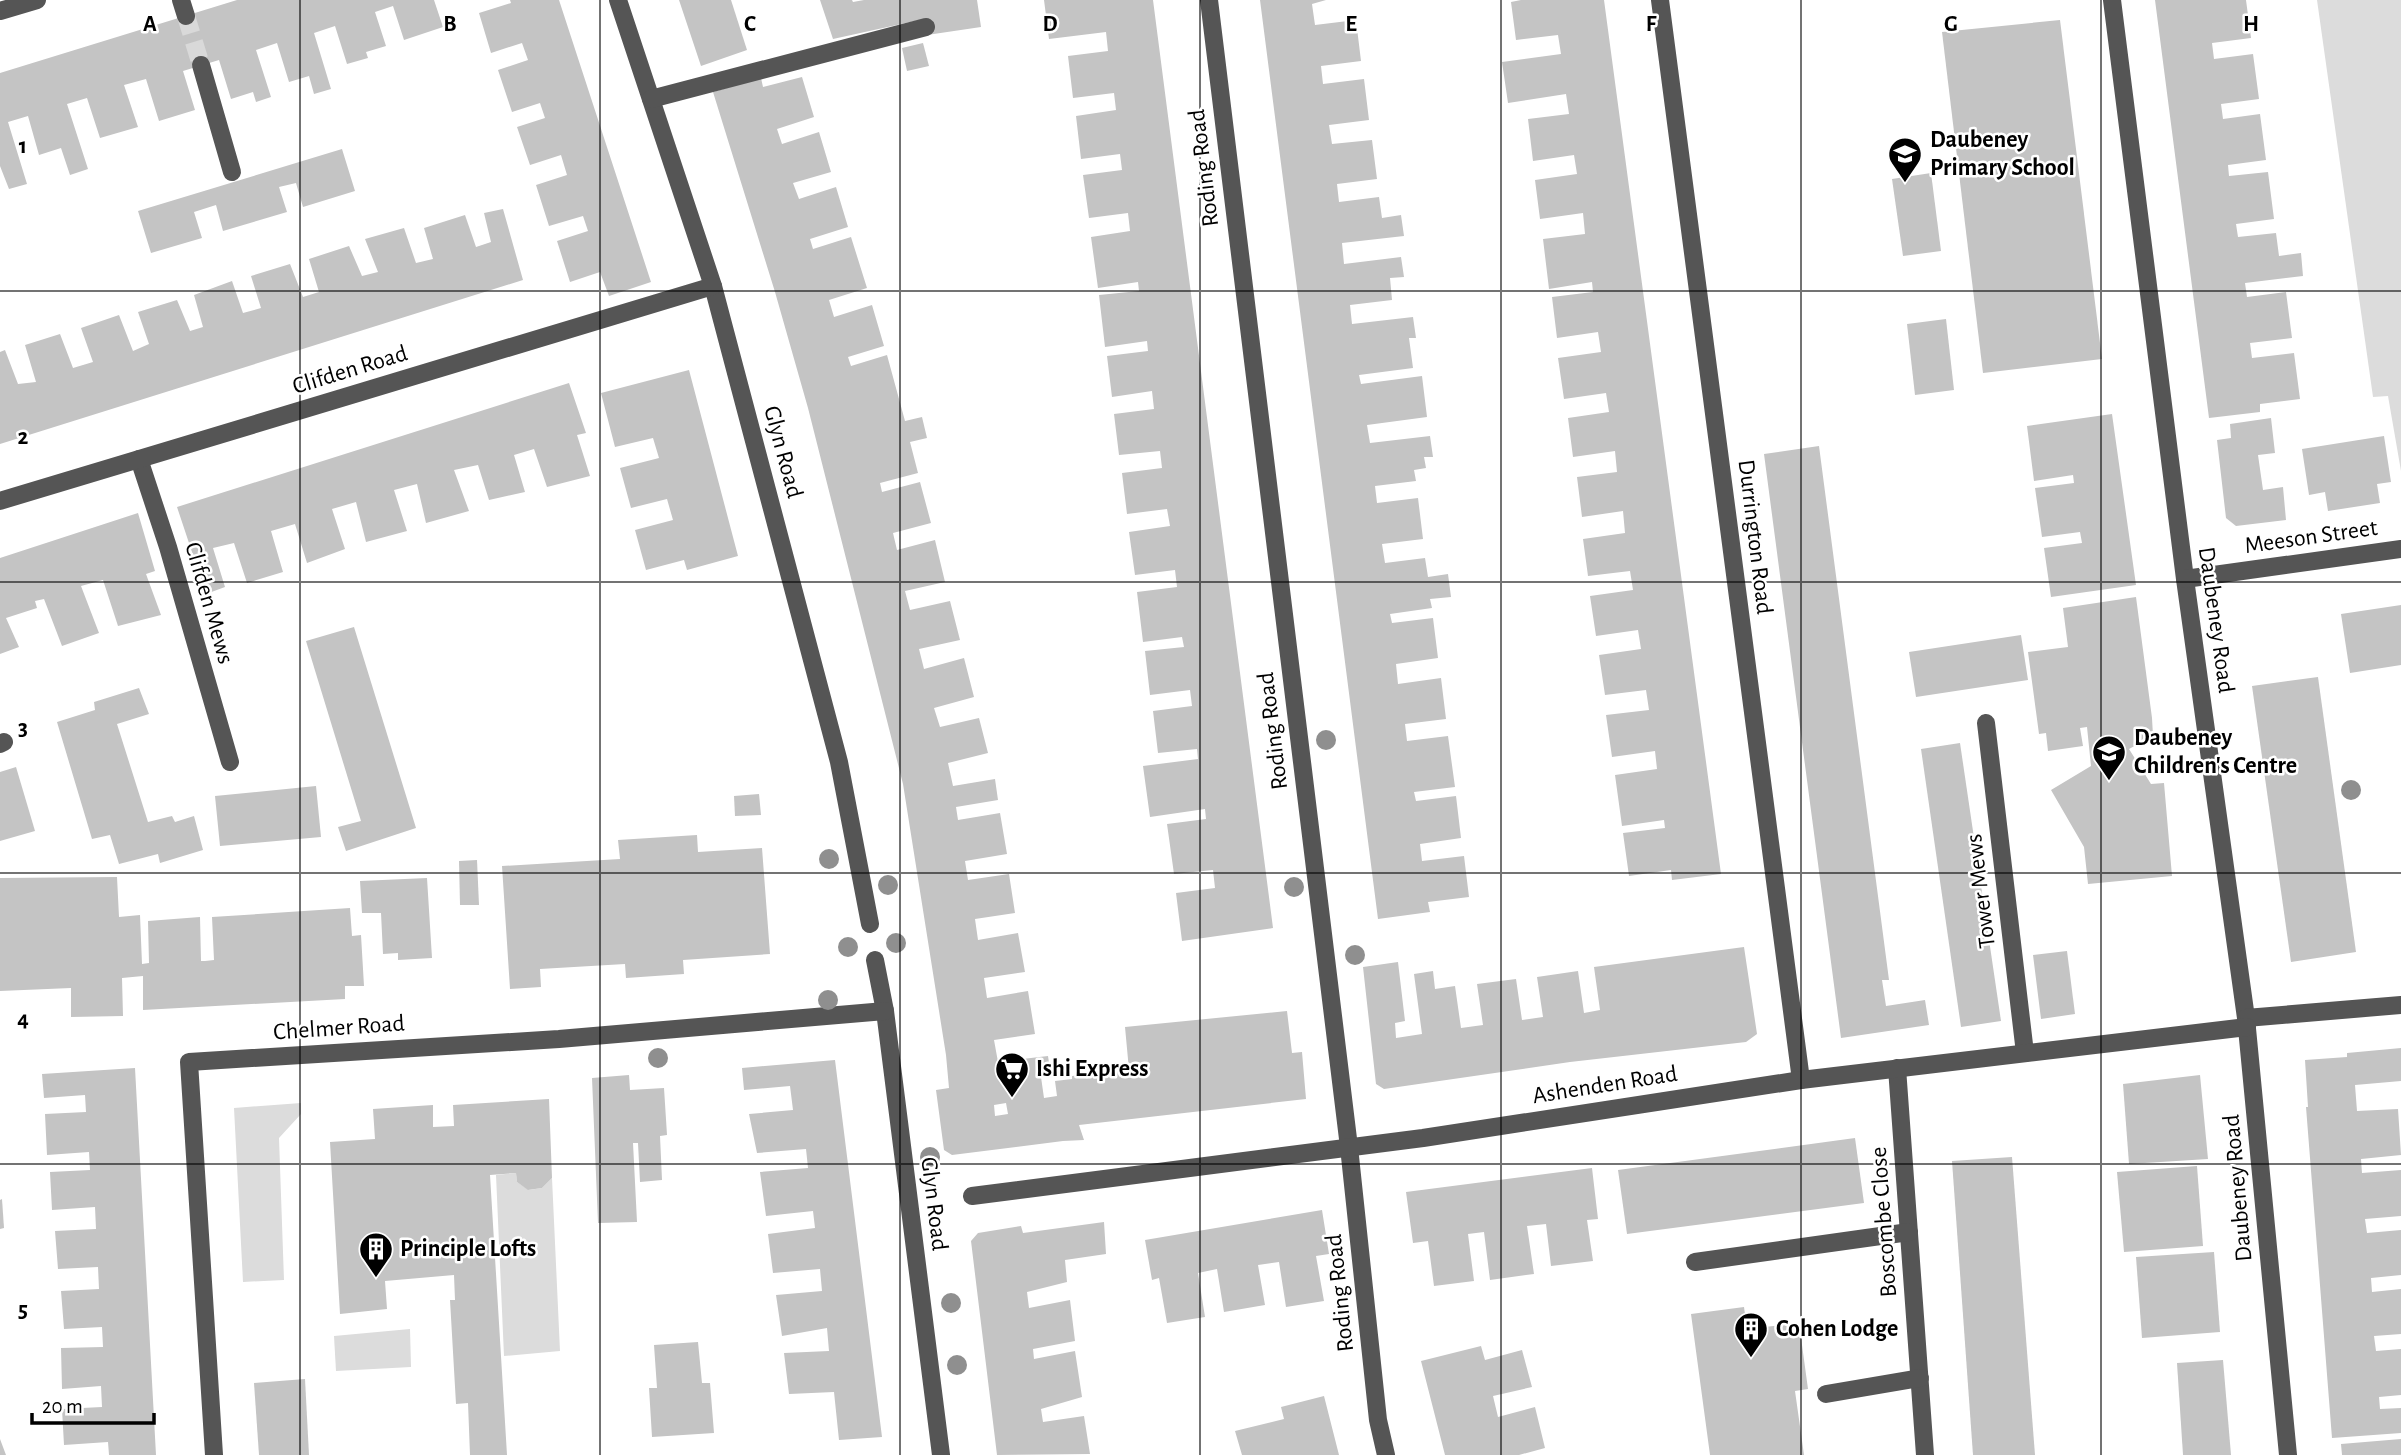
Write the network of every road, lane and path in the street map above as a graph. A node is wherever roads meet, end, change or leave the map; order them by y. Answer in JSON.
{"nodes":[{"id":1,"x":37,"y":0,"type":"edge"},
{"id":2,"x":618,"y":0,"type":"edge"},
{"id":3,"x":1209,"y":0,"type":"edge"},
{"id":4,"x":1660,"y":0,"type":"edge"},
{"id":5,"x":2112,"y":0,"type":"edge"},
{"id":6,"x":0,"y":12,"type":"edge"},
{"id":7,"x":926,"y":27,"type":"dead end"},
{"id":8,"x":201,"y":65,"type":"tunnel mouth"},
{"id":9,"x":651,"y":99,"type":"junction"},
{"id":10,"x":232,"y":172,"type":"dead end"},
{"id":11,"x":713,"y":286,"type":"junction"},
{"id":12,"x":139,"y":459,"type":"junction"},
{"id":13,"x":0,"y":501,"type":"edge"},
{"id":14,"x":2401,"y":549,"type":"edge"},
{"id":15,"x":2185,"y":579,"type":"junction"},
{"id":16,"x":1986,"y":723,"type":"dead end"},
{"id":17,"x":230,"y":762,"type":"dead end"},
{"id":18,"x":870,"y":924,"type":"dead end"},
{"id":19,"x":875,"y":960,"type":"dead end"},
{"id":20,"x":2401,"y":1005,"type":"edge"},
{"id":21,"x":885,"y":1011,"type":"junction"},
{"id":22,"x":2246,"y":1022,"type":"junction"},
{"id":23,"x":2025,"y":1053,"type":"junction"},
{"id":24,"x":1897,"y":1068,"type":"junction"},
{"id":25,"x":1801,"y":1080,"type":"junction"},
{"id":26,"x":1349,"y":1147,"type":"junction"},
{"id":27,"x":972,"y":1196,"type":"dead end"},
{"id":28,"x":1909,"y":1232,"type":"junction"},
{"id":29,"x":1695,"y":1262,"type":"dead end"},
{"id":30,"x":1920,"y":1378,"type":"junction"},
{"id":31,"x":1826,"y":1394,"type":"dead end"},
{"id":32,"x":214,"y":1455,"type":"edge"},
{"id":33,"x":941,"y":1455,"type":"edge"},
{"id":34,"x":1386,"y":1455,"type":"edge"},
{"id":35,"x":1925,"y":1455,"type":"edge"},
{"id":36,"x":2288,"y":1455,"type":"edge"}],
"edges":[{"from":1,"to":6,"type":"street"},
{"from":2,"to":9,"type":"street","name":"Glyn Road"},
{"from":3,"to":26,"type":"street","name":"Roding Road"},
{"from":4,"to":25,"type":"street","name":"Durrington Road"},
{"from":5,"to":15,"type":"street","name":"Daubeney Road"},
{"from":7,"to":9,"type":"street"},
{"from":8,"to":10,"type":"street"},
{"from":9,"to":11,"type":"street","name":"Glyn Road"},
{"from":11,"to":12,"type":"street","name":"Clifden Road"},
{"from":11,"to":18,"type":"street","name":"Glyn Road"},
{"from":12,"to":13,"type":"street","name":"Clifden Road"},
{"from":12,"to":17,"type":"street","name":"Clifden Mews"},
{"from":14,"to":15,"type":"street","name":"Meeson Street"},
{"from":15,"to":22,"type":"street","name":"Daubeney Road"},
{"from":16,"to":23,"type":"street","name":"Tower Mews"},
{"from":19,"to":21,"type":"street","name":"Glyn Road"},
{"from":20,"to":22,"type":"street","name":"Ashenden Road"},
{"from":21,"to":32,"type":"street","name":"Chelmer Road"},
{"from":21,"to":33,"type":"street","name":"Glyn Road"},
{"from":22,"to":23,"type":"street","name":"Ashenden Road"},
{"from":22,"to":36,"type":"street","name":"Daubeney Road"},
{"from":23,"to":24,"type":"street","name":"Ashenden Road"},
{"from":24,"to":25,"type":"street","name":"Ashenden Road"},
{"from":24,"to":28,"type":"street","name":"Boscombe Close"},
{"from":25,"to":26,"type":"street","name":"Ashenden Road"},
{"from":26,"to":27,"type":"street","name":"Ashenden Road"},
{"from":26,"to":34,"type":"street","name":"Roding Road"},
{"from":28,"to":29,"type":"street"},
{"from":28,"to":30,"type":"street","name":"Boscombe Close"},
{"from":30,"to":31,"type":"street"},
{"from":30,"to":35,"type":"street","name":"Boscombe Close"}]}
